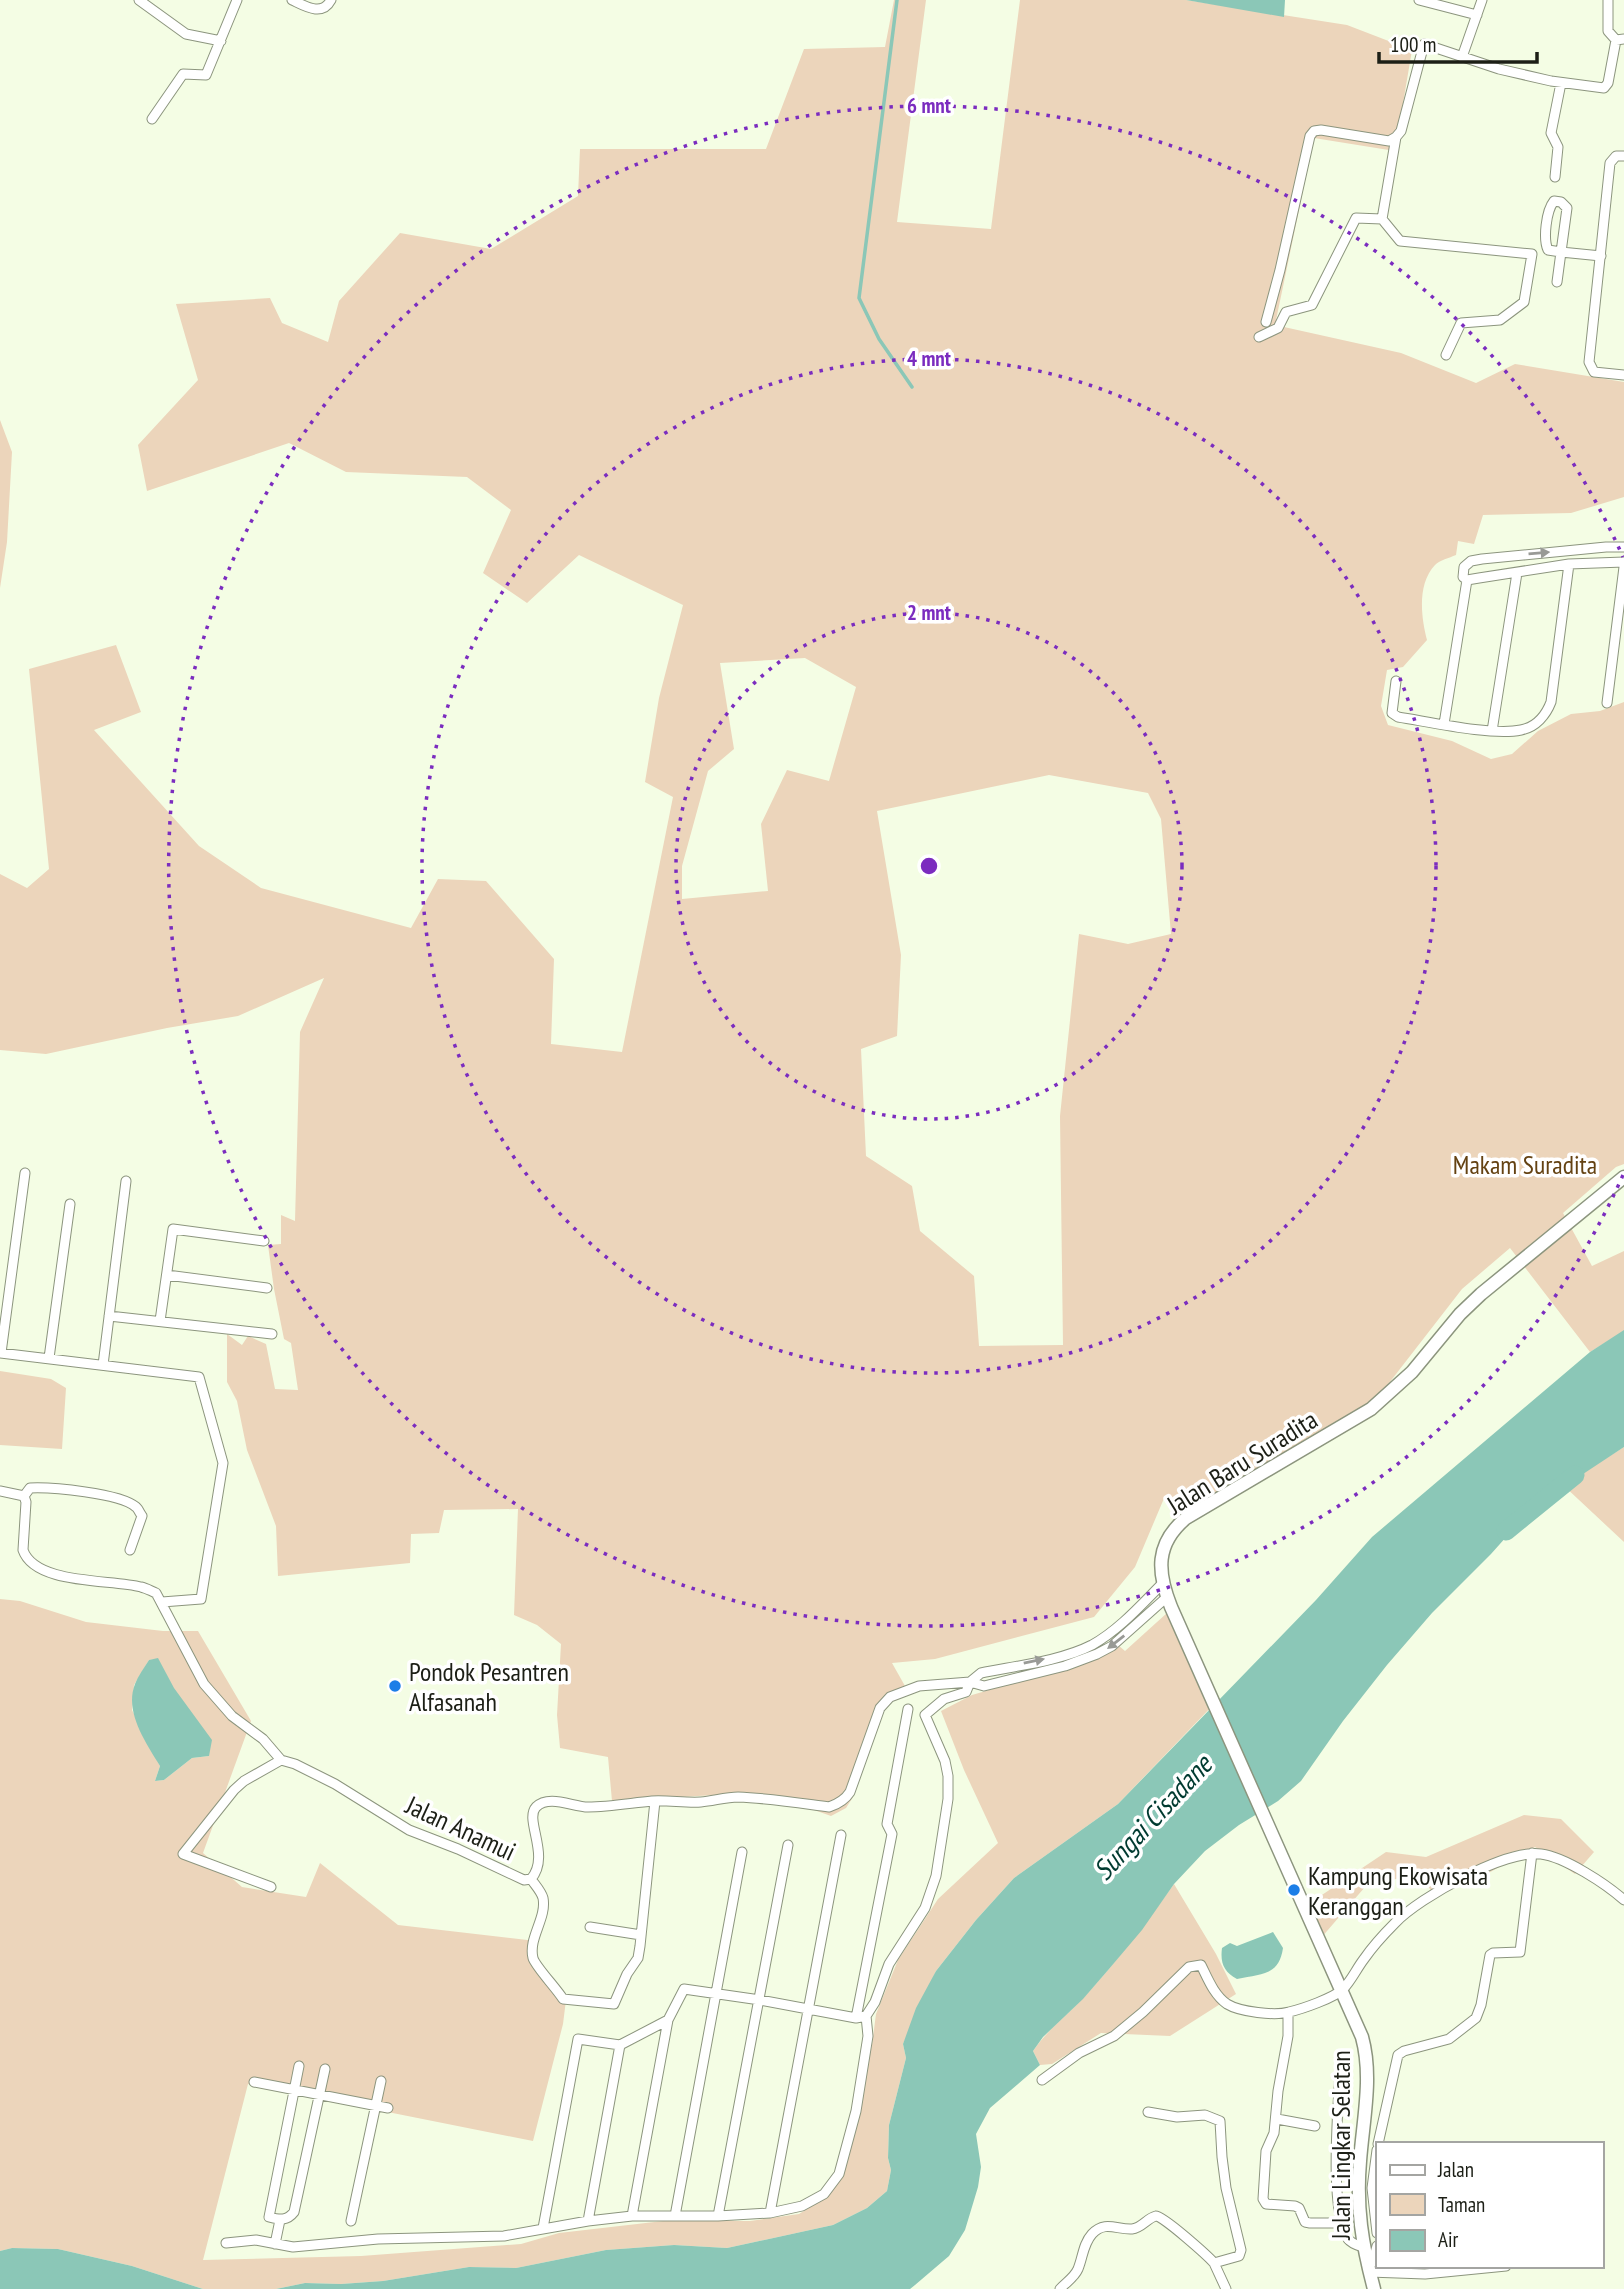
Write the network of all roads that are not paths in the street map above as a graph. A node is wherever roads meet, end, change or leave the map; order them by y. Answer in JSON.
{"nodes":[{"id":1,"x":139,"y":0,"type":"edge"},
{"id":2,"x":237,"y":0,"type":"edge"},
{"id":3,"x":292,"y":0,"type":"edge"},
{"id":4,"x":331,"y":0,"type":"edge"},
{"id":5,"x":1419,"y":0,"type":"edge"},
{"id":6,"x":1482,"y":0,"type":"edge"},
{"id":7,"x":1608,"y":0,"type":"edge"},
{"id":8,"x":1476,"y":16,"type":"junction"},
{"id":9,"x":1620,"y":39,"type":"edge"},
{"id":10,"x":220,"y":41,"type":"junction"},
{"id":11,"x":1462,"y":58,"type":"junction"},
{"id":12,"x":1561,"y":83,"type":"junction"},
{"id":13,"x":152,"y":119,"type":"dead end"},
{"id":14,"x":1396,"y":137,"type":"junction"},
{"id":15,"x":1624,"y":156,"type":"edge"},
{"id":16,"x":1555,"y":177,"type":"dead end"},
{"id":17,"x":1382,"y":219,"type":"junction"},
{"id":18,"x":1562,"y":252,"type":"junction"},
{"id":19,"x":1601,"y":256,"type":"junction"},
{"id":20,"x":1557,"y":282,"type":"dead end"},
{"id":21,"x":1266,"y":322,"type":"dead end"},
{"id":22,"x":1259,"y":337,"type":"dead end"},
{"id":23,"x":1446,"y":355,"type":"dead end"},
{"id":24,"x":1624,"y":375,"type":"edge"},
{"id":25,"x":1624,"y":547,"type":"edge"},
{"id":26,"x":1569,"y":564,"type":"junction"},
{"id":27,"x":1624,"y":565,"type":"edge"},
{"id":28,"x":1517,"y":573,"type":"junction"},
{"id":29,"x":1466,"y":580,"type":"junction"},
{"id":30,"x":1396,"y":681,"type":"dead end"},
{"id":31,"x":1606,"y":703,"type":"dead end"},
{"id":32,"x":1444,"y":724,"type":"junction"},
{"id":33,"x":1492,"y":731,"type":"junction"},
{"id":34,"x":25,"y":1173,"type":"dead end"},
{"id":35,"x":1624,"y":1177,"type":"edge"},
{"id":36,"x":126,"y":1181,"type":"dead end"},
{"id":37,"x":70,"y":1204,"type":"dead end"},
{"id":38,"x":264,"y":1241,"type":"dead end"},
{"id":39,"x":167,"y":1275,"type":"junction"},
{"id":40,"x":267,"y":1288,"type":"dead end"},
{"id":41,"x":109,"y":1316,"type":"junction"},
{"id":42,"x":160,"y":1321,"type":"junction"},
{"id":43,"x":272,"y":1334,"type":"dead end"},
{"id":44,"x":0,"y":1353,"type":"edge"},
{"id":45,"x":49,"y":1358,"type":"junction"},
{"id":46,"x":103,"y":1365,"type":"junction"},
{"id":47,"x":0,"y":1491,"type":"edge"},
{"id":48,"x":24,"y":1496,"type":"junction"},
{"id":49,"x":130,"y":1550,"type":"dead end"},
{"id":50,"x":1162,"y":1584,"type":"junction"},
{"id":51,"x":162,"y":1602,"type":"junction"},
{"id":52,"x":1169,"y":1602,"type":"junction"},
{"id":53,"x":970,"y":1682,"type":"junction"},
{"id":54,"x":908,"y":1709,"type":"dead end"},
{"id":55,"x":281,"y":1760,"type":"junction"},
{"id":56,"x":655,"y":1801,"type":"junction"},
{"id":57,"x":841,"y":1835,"type":"dead end"},
{"id":58,"x":788,"y":1845,"type":"dead end"},
{"id":59,"x":742,"y":1852,"type":"dead end"},
{"id":60,"x":1532,"y":1853,"type":"junction"},
{"id":61,"x":531,"y":1879,"type":"junction"},
{"id":62,"x":271,"y":1887,"type":"dead end"},
{"id":63,"x":1624,"y":1900,"type":"edge"},
{"id":64,"x":590,"y":1927,"type":"dead end"},
{"id":65,"x":641,"y":1935,"type":"junction"},
{"id":66,"x":1330,"y":1964,"type":"joint"},
{"id":67,"x":1342,"y":1990,"type":"junction"},
{"id":68,"x":716,"y":1994,"type":"junction"},
{"id":69,"x":760,"y":2000,"type":"junction"},
{"id":70,"x":808,"y":2009,"type":"junction"},
{"id":71,"x":1288,"y":2013,"type":"junction"},
{"id":72,"x":861,"y":2017,"type":"junction"},
{"id":73,"x":668,"y":2020,"type":"junction"},
{"id":74,"x":620,"y":2045,"type":"junction"},
{"id":75,"x":299,"y":2066,"type":"dead end"},
{"id":76,"x":325,"y":2069,"type":"dead end"},
{"id":77,"x":1340,"y":2072,"type":"dead end"},
{"id":78,"x":1042,"y":2080,"type":"dead end"},
{"id":79,"x":381,"y":2081,"type":"dead end"},
{"id":80,"x":254,"y":2082,"type":"dead end"},
{"id":81,"x":295,"y":2090,"type":"junction"},
{"id":82,"x":319,"y":2094,"type":"junction"},
{"id":83,"x":376,"y":2105,"type":"junction"},
{"id":84,"x":388,"y":2108,"type":"dead end"},
{"id":85,"x":1148,"y":2112,"type":"dead end"},
{"id":86,"x":1276,"y":2119,"type":"junction"},
{"id":87,"x":1315,"y":2126,"type":"dead end"},
{"id":88,"x":1378,"y":2142,"type":"edge"},
{"id":89,"x":1376,"y":2158,"type":"edge"},
{"id":90,"x":769,"y":2213,"type":"junction"},
{"id":91,"x":632,"y":2216,"type":"junction"},
{"id":92,"x":675,"y":2216,"type":"junction"},
{"id":93,"x":718,"y":2216,"type":"junction"},
{"id":94,"x":280,"y":2220,"type":"junction"},
{"id":95,"x":351,"y":2221,"type":"dead end"},
{"id":96,"x":588,"y":2221,"type":"junction"},
{"id":97,"x":1341,"y":2223,"type":"junction"},
{"id":98,"x":1376,"y":2224,"type":"edge"},
{"id":99,"x":542,"y":2228,"type":"junction"},
{"id":100,"x":226,"y":2243,"type":"dead end"},
{"id":101,"x":275,"y":2244,"type":"junction"},
{"id":102,"x":1363,"y":2247,"type":"junction"},
{"id":103,"x":1376,"y":2250,"type":"edge"},
{"id":104,"x":1214,"y":2263,"type":"junction"},
{"id":105,"x":1466,"y":2268,"type":"edge"},
{"id":106,"x":1368,"y":2269,"type":"junction"},
{"id":107,"x":1425,"y":2270,"type":"edge"},
{"id":108,"x":1060,"y":2289,"type":"edge"},
{"id":109,"x":1226,"y":2289,"type":"edge"},
{"id":110,"x":1374,"y":2289,"type":"edge"}],
"edges":[{"from":1,"to":10,"type":"street"},
{"from":2,"to":10,"type":"street"},
{"from":3,"to":4,"type":"street"},
{"from":5,"to":8,"type":"street"},
{"from":6,"to":8,"type":"street"},
{"from":7,"to":9,"type":"street"},
{"from":8,"to":11,"type":"street"},
{"from":9,"to":12,"type":"street"},
{"from":10,"to":13,"type":"street"},
{"from":11,"to":12,"type":"street"},
{"from":11,"to":14,"type":"street"},
{"from":12,"to":16,"type":"street"},
{"from":14,"to":17,"type":"street"},
{"from":14,"to":21,"type":"street"},
{"from":15,"to":19,"type":"street"},
{"from":17,"to":22,"type":"street"},
{"from":17,"to":23,"type":"street"},
{"from":18,"to":18,"type":"street"},
{"from":18,"to":19,"type":"street"},
{"from":18,"to":20,"type":"street"},
{"from":19,"to":24,"type":"street"},
{"from":29,"to":25,"type":"street","one_way":true},
{"from":26,"to":27,"type":"street"},
{"from":26,"to":28,"type":"street"},
{"from":26,"to":33,"type":"street"},
{"from":27,"to":31,"type":"street"},
{"from":28,"to":29,"type":"street"},
{"from":28,"to":33,"type":"street"},
{"from":29,"to":32,"type":"street"},
{"from":30,"to":32,"type":"street"},
{"from":32,"to":33,"type":"street"},
{"from":34,"to":44,"type":"street"},
{"from":35,"to":50,"type":"main road","name":"Jalan Baru Suradita"},
{"from":36,"to":41,"type":"street"},
{"from":37,"to":45,"type":"street"},
{"from":38,"to":39,"type":"street"},
{"from":39,"to":40,"type":"street"},
{"from":39,"to":42,"type":"street"},
{"from":41,"to":42,"type":"street"},
{"from":41,"to":46,"type":"street"},
{"from":42,"to":43,"type":"street"},
{"from":44,"to":45,"type":"street"},
{"from":45,"to":46,"type":"street"},
{"from":46,"to":51,"type":"street"},
{"from":47,"to":48,"type":"street"},
{"from":48,"to":49,"type":"street"},
{"from":48,"to":51,"type":"street"},
{"from":50,"to":52,"type":"main road","name":"Jalan Baru Suradita"},
{"from":53,"to":50,"type":"street","one_way":true},
{"from":51,"to":55,"type":"street","name":"Jalan Anamui"},
{"from":52,"to":53,"type":"street","name":"Jalan Anamui","one_way":true},
{"from":52,"to":66,"type":"main road","name":"Jalan Baru Suradita"},
{"from":53,"to":56,"type":"street","name":"Jalan Anamui"},
{"from":53,"to":72,"type":"street"},
{"from":54,"to":72,"type":"street"},
{"from":55,"to":61,"type":"street","name":"Jalan Anamui"},
{"from":55,"to":62,"type":"street"},
{"from":56,"to":61,"type":"street","name":"Jalan Anamui"},
{"from":56,"to":65,"type":"street"},
{"from":57,"to":70,"type":"street"},
{"from":58,"to":69,"type":"street"},
{"from":59,"to":68,"type":"street"},
{"from":60,"to":63,"type":"street"},
{"from":60,"to":67,"type":"street"},
{"from":60,"to":88,"type":"street"},
{"from":61,"to":65,"type":"street"},
{"from":64,"to":65,"type":"street"},
{"from":66,"to":67,"type":"main road","name":"Jalan Lingkar Selatan"},
{"from":67,"to":71,"type":"street"},
{"from":67,"to":102,"type":"main road","name":"Jalan Lingkar Selatan"},
{"from":68,"to":69,"type":"street"},
{"from":68,"to":73,"type":"street"},
{"from":68,"to":92,"type":"street"},
{"from":69,"to":70,"type":"street"},
{"from":69,"to":93,"type":"street"},
{"from":70,"to":72,"type":"street"},
{"from":70,"to":90,"type":"street"},
{"from":71,"to":78,"type":"street"},
{"from":71,"to":86,"type":"street"},
{"from":72,"to":90,"type":"street"},
{"from":73,"to":74,"type":"street"},
{"from":73,"to":91,"type":"street"},
{"from":74,"to":96,"type":"street"},
{"from":74,"to":99,"type":"street"},
{"from":75,"to":81,"type":"street"},
{"from":76,"to":82,"type":"street"},
{"from":77,"to":97,"type":"street"},
{"from":79,"to":83,"type":"street"},
{"from":80,"to":81,"type":"street"},
{"from":81,"to":82,"type":"street"},
{"from":81,"to":94,"type":"street"},
{"from":82,"to":83,"type":"street"},
{"from":82,"to":94,"type":"street"},
{"from":83,"to":84,"type":"street"},
{"from":83,"to":95,"type":"street"},
{"from":85,"to":104,"type":"street"},
{"from":86,"to":87,"type":"street"},
{"from":86,"to":97,"type":"street"},
{"from":89,"to":98,"type":"street"},
{"from":90,"to":93,"type":"street"},
{"from":91,"to":92,"type":"street"},
{"from":91,"to":96,"type":"street"},
{"from":92,"to":93,"type":"street"},
{"from":94,"to":101,"type":"street"},
{"from":96,"to":99,"type":"street"},
{"from":97,"to":102,"type":"street"},
{"from":99,"to":101,"type":"street"},
{"from":100,"to":101,"type":"street"},
{"from":102,"to":106,"type":"main road","name":"Jalan Lingkar Selatan"},
{"from":103,"to":106,"type":"street"},
{"from":104,"to":108,"type":"street"},
{"from":104,"to":109,"type":"street"},
{"from":105,"to":107,"type":"street"},
{"from":106,"to":107,"type":"street"},
{"from":106,"to":110,"type":"main road","name":"Jalan Lingkar Selatan"}]}
